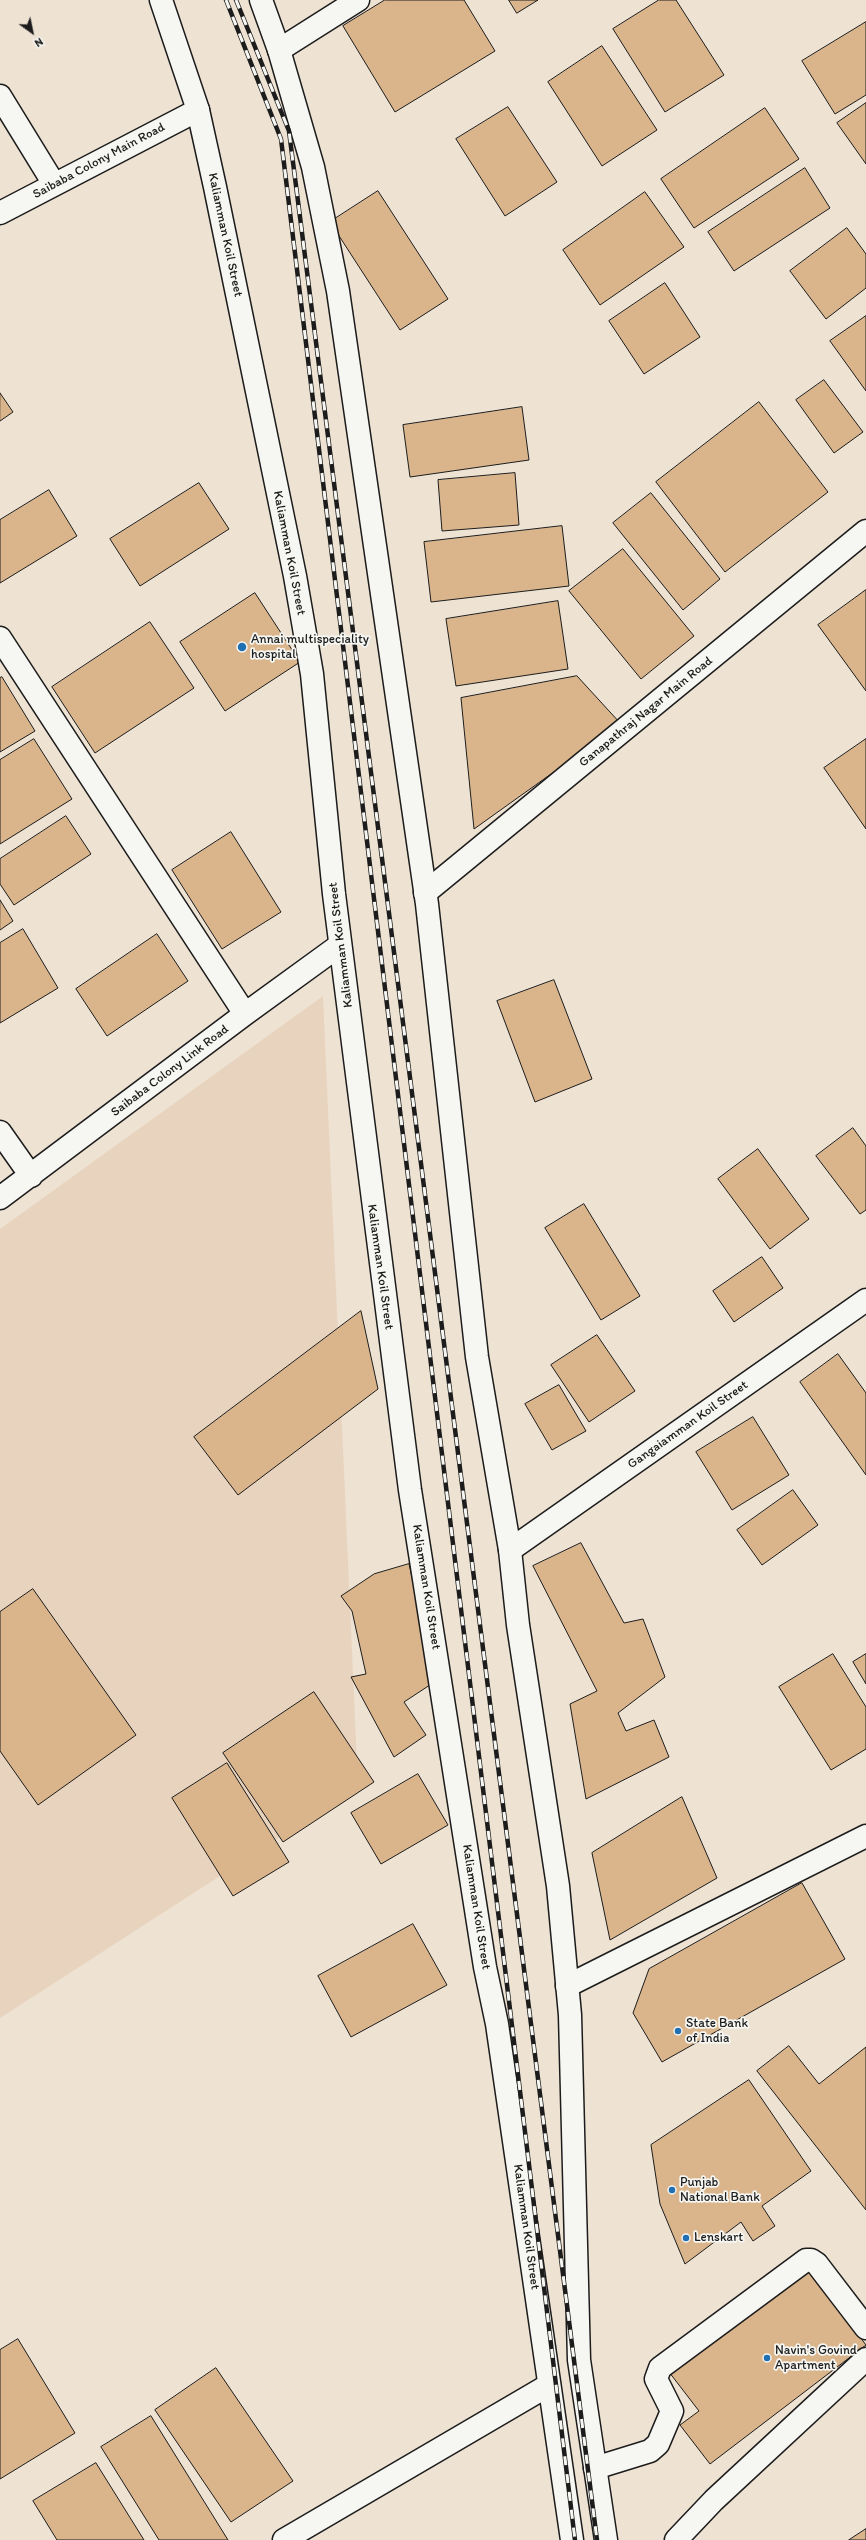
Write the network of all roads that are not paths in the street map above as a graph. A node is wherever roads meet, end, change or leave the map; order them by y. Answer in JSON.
{"nodes":[{"id":1,"x":161,"y":0,"type":"edge"},
{"id":2,"x":262,"y":0,"type":"edge"},
{"id":3,"x":358,"y":0,"type":"edge"},
{"id":4,"x":279,"y":50,"type":"junction"},
{"id":5,"x":0,"y":96,"type":"edge"},
{"id":6,"x":198,"y":110,"type":"junction"},
{"id":7,"x":54,"y":184,"type":"junction"},
{"id":8,"x":0,"y":213,"type":"edge"},
{"id":9,"x":866,"y":531,"type":"edge"},
{"id":10,"x":0,"y":638,"type":"edge"},
{"id":11,"x":425,"y":893,"type":"junction"},
{"id":12,"x":340,"y":945,"type":"junction"},
{"id":13,"x":245,"y":1014,"type":"junction"},
{"id":14,"x":0,"y":1132,"type":"edge"},
{"id":15,"x":31,"y":1176,"type":"junction"},
{"id":16,"x":0,"y":1198,"type":"edge"},
{"id":17,"x":866,"y":1300,"type":"edge"},
{"id":18,"x":510,"y":1550,"type":"junction"},
{"id":19,"x":866,"y":1836,"type":"edge"},
{"id":20,"x":567,"y":1986,"type":"junction"},
{"id":21,"x":866,"y":2328,"type":"edge"},
{"id":22,"x":866,"y":2359,"type":"edge"},
{"id":23,"x":549,"y":2385,"type":"junction"},
{"id":24,"x":595,"y":2468,"type":"junction"},
{"id":25,"x":284,"y":2540,"type":"edge"},
{"id":26,"x":572,"y":2540,"type":"edge"},
{"id":27,"x":606,"y":2540,"type":"edge"},
{"id":28,"x":676,"y":2540,"type":"edge"}],
"edges":[{"from":1,"to":6,"type":"main road","name":"Kaliamman Koil Street"},
{"from":2,"to":4,"type":"main road"},
{"from":3,"to":4,"type":"main road"},
{"from":4,"to":11,"type":"main road"},
{"from":5,"to":7,"type":"main road"},
{"from":6,"to":7,"type":"main road","name":"Saibaba Colony Main Road"},
{"from":6,"to":12,"type":"main road","name":"Kaliamman Koil Street"},
{"from":7,"to":8,"type":"main road","name":"Saibaba Colony Main Road"},
{"from":9,"to":11,"type":"main road","name":"Ganapathraj Nagar Main Road"},
{"from":10,"to":13,"type":"main road"},
{"from":11,"to":18,"type":"main road"},
{"from":12,"to":13,"type":"main road","name":"Saibaba Colony Link Road"},
{"from":12,"to":23,"type":"main road","name":"Kaliamman Koil Street"},
{"from":13,"to":15,"type":"main road","name":"Saibaba Colony Link Road"},
{"from":14,"to":15,"type":"main road"},
{"from":15,"to":16,"type":"main road","name":"Saibaba Colony Link Road"},
{"from":17,"to":18,"type":"main road","name":"Gangaiamman Koil Street"},
{"from":18,"to":20,"type":"main road"},
{"from":19,"to":20,"type":"main road"},
{"from":20,"to":24,"type":"main road"},
{"from":21,"to":24,"type":"main road"},
{"from":22,"to":28,"type":"main road"},
{"from":23,"to":25,"type":"main road"},
{"from":23,"to":26,"type":"main road","name":"Kaliamman Koil Street"},
{"from":24,"to":27,"type":"main road"}]}
